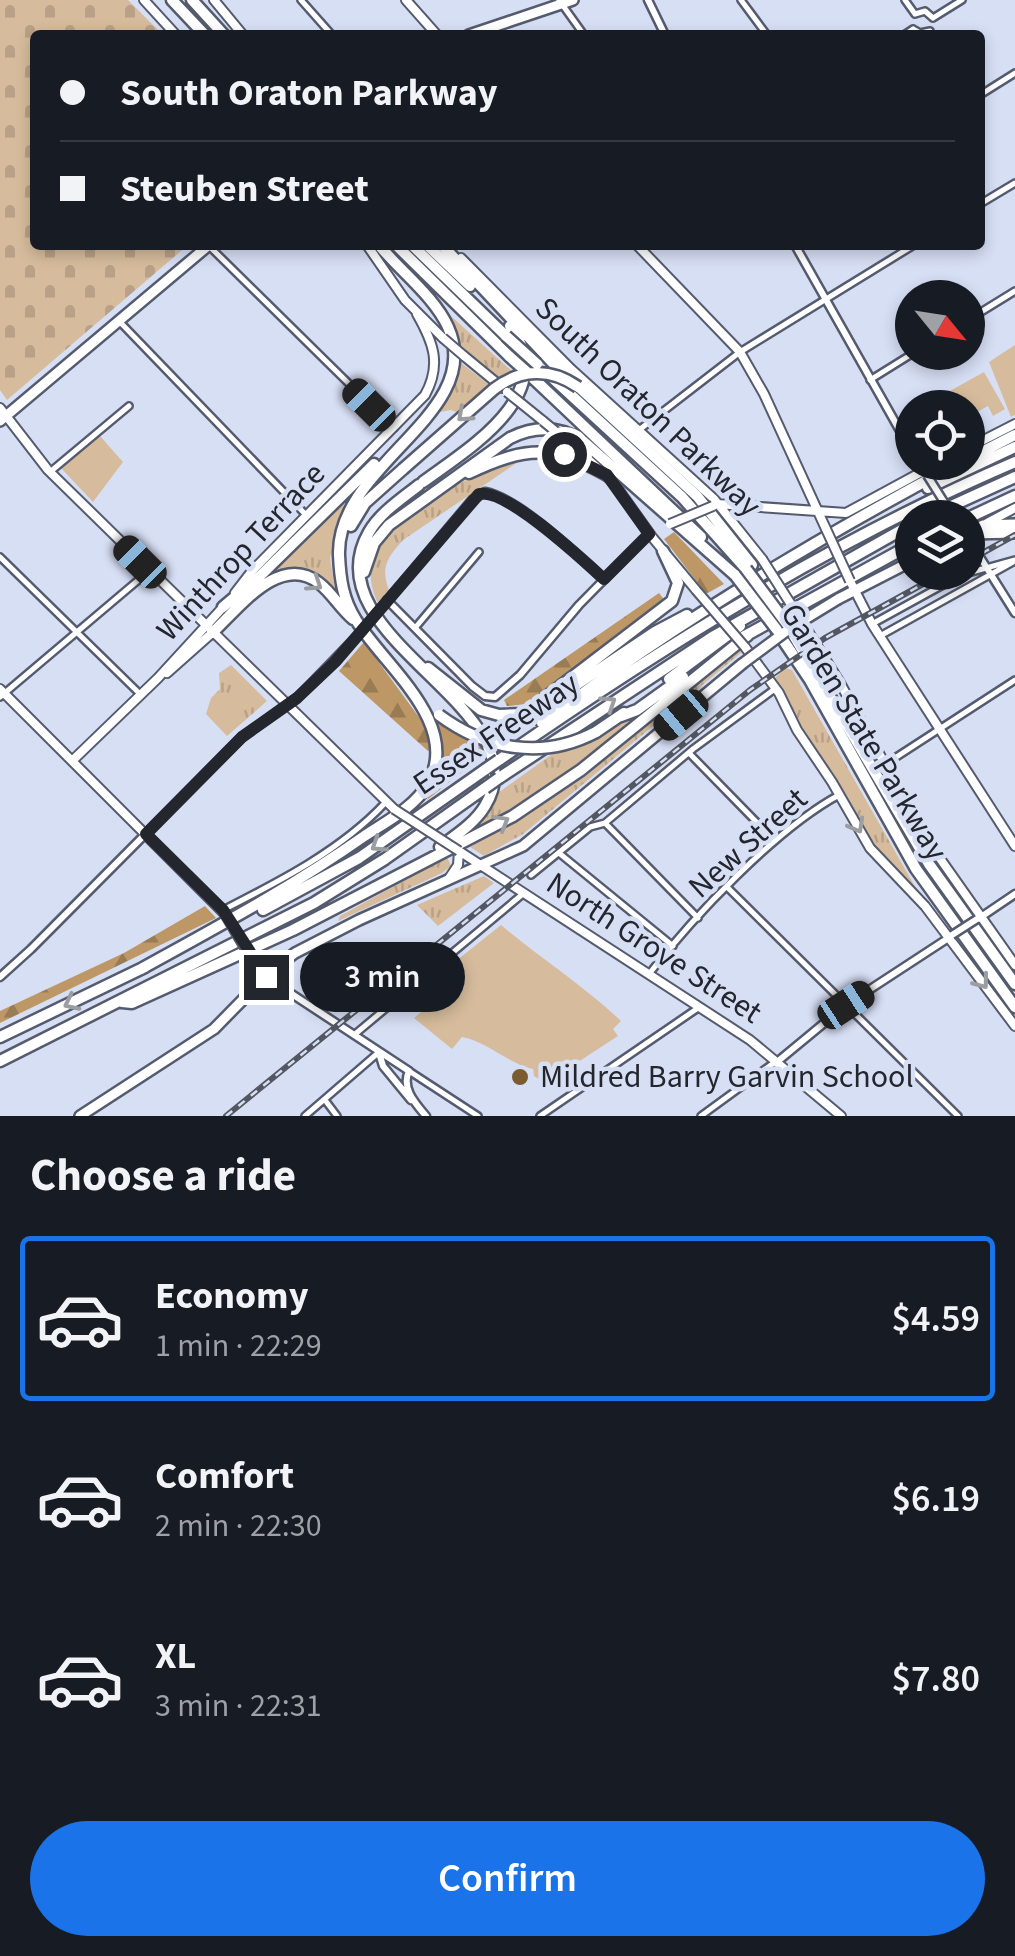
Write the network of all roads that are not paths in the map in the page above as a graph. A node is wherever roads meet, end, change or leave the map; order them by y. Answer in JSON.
{"nodes":[{"id":1,"x":144,"y":0,"type":"edge"},
{"id":2,"x":172,"y":0,"type":"edge"},
{"id":3,"x":192,"y":0,"type":"edge"},
{"id":4,"x":214,"y":0,"type":"edge"},
{"id":5,"x":301,"y":0,"type":"edge"},
{"id":6,"x":406,"y":0,"type":"edge"},
{"id":7,"x":573,"y":0,"type":"edge"},
{"id":8,"x":648,"y":0,"type":"edge"},
{"id":9,"x":741,"y":0,"type":"edge"},
{"id":10,"x":905,"y":0,"type":"edge"},
{"id":11,"x":962,"y":0,"type":"edge"},
{"id":12,"x":560,"y":2,"type":"edge"},
{"id":13,"x":915,"y":14,"type":"junction"},
{"id":14,"x":933,"y":18,"type":"junction"},
{"id":15,"x":913,"y":29,"type":"edge"},
{"id":16,"x":171,"y":30,"type":"edge"},
{"id":17,"x":200,"y":30,"type":"edge"},
{"id":18,"x":219,"y":30,"type":"edge"},
{"id":19,"x":240,"y":30,"type":"edge"},
{"id":20,"x":328,"y":30,"type":"edge"},
{"id":21,"x":433,"y":30,"type":"edge"},
{"id":22,"x":483,"y":30,"type":"edge"},
{"id":23,"x":580,"y":30,"type":"edge"},
{"id":24,"x":663,"y":30,"type":"edge"},
{"id":25,"x":763,"y":30,"type":"edge"},
{"id":26,"x":931,"y":30,"type":"edge"},
{"id":27,"x":1015,"y":74,"type":"edge"},
{"id":28,"x":985,"y":92,"type":"edge"},
{"id":29,"x":1015,"y":183,"type":"edge"},
{"id":30,"x":985,"y":201,"type":"edge"},
{"id":31,"x":202,"y":250,"type":"edge"},
{"id":32,"x":213,"y":250,"type":"edge"},
{"id":33,"x":371,"y":250,"type":"edge"},
{"id":34,"x":383,"y":250,"type":"edge"},
{"id":35,"x":401,"y":250,"type":"edge"},
{"id":36,"x":417,"y":250,"type":"edge"},
{"id":37,"x":432,"y":250,"type":"edge"},
{"id":38,"x":448,"y":250,"type":"edge"},
{"id":39,"x":449,"y":250,"type":"edge"},
{"id":40,"x":642,"y":250,"type":"edge"},
{"id":41,"x":798,"y":250,"type":"edge"},
{"id":42,"x":906,"y":250,"type":"edge"},
{"id":43,"x":1015,"y":291,"type":"edge"},
{"id":44,"x":826,"y":300,"type":"junction"},
{"id":45,"x":985,"y":310,"type":"edge"},
{"id":46,"x":417,"y":314,"type":"junction"},
{"id":47,"x":119,"y":321,"type":"junction"},
{"id":48,"x":740,"y":352,"type":"junction"},
{"id":49,"x":895,"y":364,"type":"edge"},
{"id":50,"x":870,"y":380,"type":"junction"},
{"id":51,"x":578,"y":387,"type":"junction"},
{"id":52,"x":130,"y":406,"type":"dead end"},
{"id":53,"x":2,"y":415,"type":"edge"},
{"id":54,"x":895,"y":423,"type":"edge"},
{"id":55,"x":1015,"y":424,"type":"edge"},
{"id":56,"x":394,"y":428,"type":"junction"},
{"id":57,"x":638,"y":431,"type":"junction"},
{"id":58,"x":1015,"y":436,"type":"edge"},
{"id":59,"x":985,"y":439,"type":"edge"},
{"id":60,"x":1015,"y":448,"type":"edge"},
{"id":61,"x":395,"y":450,"type":"junction"},
{"id":62,"x":985,"y":451,"type":"edge"},
{"id":63,"x":1015,"y":462,"type":"edge"},
{"id":64,"x":50,"y":472,"type":"junction"},
{"id":65,"x":607,"y":475,"type":"junction"},
{"id":66,"x":1015,"y":477,"type":"edge"},
{"id":67,"x":904,"y":480,"type":"edge"},
{"id":68,"x":930,"y":480,"type":"edge"},
{"id":69,"x":1015,"y":496,"type":"edge"},
{"id":70,"x":425,"y":500,"type":"junction"},
{"id":71,"x":965,"y":500,"type":"edge"},
{"id":72,"x":716,"y":505,"type":"junction"},
{"id":73,"x":1015,"y":508,"type":"edge"},
{"id":74,"x":855,"y":509,"type":"junction"},
{"id":75,"x":985,"y":510,"type":"edge"},
{"id":76,"x":815,"y":511,"type":"junction"},
{"id":77,"x":307,"y":516,"type":"junction"},
{"id":78,"x":985,"y":524,"type":"edge"},
{"id":79,"x":1015,"y":524,"type":"edge"},
{"id":80,"x":985,"y":526,"type":"edge"},
{"id":81,"x":825,"y":528,"type":"junction"},
{"id":82,"x":1015,"y":532,"type":"edge"},
{"id":83,"x":895,"y":533,"type":"edge"},
{"id":84,"x":649,"y":534,"type":"junction"},
{"id":85,"x":985,"y":534,"type":"edge"},
{"id":86,"x":815,"y":544,"type":"junction"},
{"id":87,"x":663,"y":551,"type":"junction"},
{"id":88,"x":479,"y":552,"type":"dead end"},
{"id":89,"x":895,"y":554,"type":"edge"},
{"id":90,"x":0,"y":557,"type":"edge"},
{"id":91,"x":340,"y":560,"type":"junction"},
{"id":92,"x":1015,"y":560,"type":"edge"},
{"id":93,"x":753,"y":564,"type":"junction"},
{"id":94,"x":986,"y":566,"type":"junction"},
{"id":95,"x":895,"y":568,"type":"edge"},
{"id":96,"x":149,"y":571,"type":"junction"},
{"id":97,"x":735,"y":575,"type":"junction"},
{"id":98,"x":991,"y":576,"type":"junction"},
{"id":99,"x":604,"y":579,"type":"junction"},
{"id":100,"x":852,"y":586,"type":"junction"},
{"id":101,"x":363,"y":588,"type":"junction"},
{"id":102,"x":734,"y":594,"type":"junction"},
{"id":103,"x":385,"y":604,"type":"junction"},
{"id":104,"x":223,"y":606,"type":"junction"},
{"id":105,"x":1015,"y":613,"type":"edge"},
{"id":106,"x":750,"y":614,"type":"junction"},
{"id":107,"x":357,"y":622,"type":"junction"},
{"id":108,"x":872,"y":624,"type":"junction"},
{"id":109,"x":782,"y":627,"type":"junction"},
{"id":110,"x":416,"y":628,"type":"junction"},
{"id":111,"x":208,"y":629,"type":"junction"},
{"id":112,"x":77,"y":632,"type":"junction"},
{"id":113,"x":880,"y":636,"type":"junction"},
{"id":114,"x":394,"y":637,"type":"junction"},
{"id":115,"x":746,"y":641,"type":"junction"},
{"id":116,"x":403,"y":680,"type":"junction"},
{"id":117,"x":1014,"y":682,"type":"edge"},
{"id":118,"x":776,"y":688,"type":"junction"},
{"id":119,"x":1,"y":693,"type":"edge"},
{"id":120,"x":141,"y":695,"type":"junction"},
{"id":121,"x":462,"y":696,"type":"junction"},
{"id":122,"x":286,"y":706,"type":"junction"},
{"id":123,"x":621,"y":716,"type":"junction"},
{"id":124,"x":939,"y":729,"type":"junction"},
{"id":125,"x":688,"y":753,"type":"junction"},
{"id":126,"x":499,"y":760,"type":"junction"},
{"id":127,"x":72,"y":761,"type":"junction"},
{"id":128,"x":884,"y":764,"type":"junction"},
{"id":129,"x":840,"y":794,"type":"junction"},
{"id":130,"x":385,"y":803,"type":"junction"},
{"id":131,"x":605,"y":824,"type":"junction"},
{"id":132,"x":146,"y":834,"type":"junction"},
{"id":133,"x":775,"y":842,"type":"junction"},
{"id":134,"x":1015,"y":846,"type":"edge"},
{"id":135,"x":459,"y":851,"type":"junction"},
{"id":136,"x":559,"y":853,"type":"junction"},
{"id":137,"x":482,"y":866,"type":"junction"},
{"id":138,"x":531,"y":875,"type":"dead end"},
{"id":139,"x":384,"y":882,"type":"junction"},
{"id":140,"x":444,"y":882,"type":"junction"},
{"id":141,"x":728,"y":888,"type":"junction"},
{"id":142,"x":524,"y":893,"type":"junction"},
{"id":143,"x":1015,"y":894,"type":"edge"},
{"id":144,"x":224,"y":912,"type":"junction"},
{"id":145,"x":698,"y":918,"type":"junction"},
{"id":146,"x":978,"y":918,"type":"junction"},
{"id":147,"x":950,"y":937,"type":"junction"},
{"id":148,"x":673,"y":946,"type":"junction"},
{"id":149,"x":1015,"y":966,"type":"edge"},
{"id":150,"x":141,"y":969,"type":"junction"},
{"id":151,"x":649,"y":974,"type":"junction"},
{"id":152,"x":0,"y":977,"type":"edge"},
{"id":153,"x":266,"y":977,"type":"junction"},
{"id":154,"x":1015,"y":984,"type":"edge"},
{"id":155,"x":122,"y":1002,"type":"junction"},
{"id":156,"x":846,"y":1005,"type":"junction"},
{"id":157,"x":699,"y":1007,"type":"junction"},
{"id":158,"x":1015,"y":1007,"type":"edge"},
{"id":159,"x":1015,"y":1026,"type":"edge"},
{"id":160,"x":354,"y":1035,"type":"junction"},
{"id":161,"x":0,"y":1037,"type":"edge"},
{"id":162,"x":380,"y":1052,"type":"junction"},
{"id":163,"x":0,"y":1061,"type":"edge"},
{"id":164,"x":776,"y":1062,"type":"junction"},
{"id":165,"x":409,"y":1071,"type":"junction"},
{"id":166,"x":324,"y":1100,"type":"junction"},
{"id":167,"x":416,"y":1104,"type":"junction"},
{"id":168,"x":80,"y":1116,"type":"edge"},
{"id":169,"x":304,"y":1116,"type":"edge"},
{"id":170,"x":338,"y":1116,"type":"edge"},
{"id":171,"x":426,"y":1116,"type":"edge"},
{"id":172,"x":478,"y":1116,"type":"edge"},
{"id":173,"x":540,"y":1116,"type":"edge"},
{"id":174,"x":700,"y":1116,"type":"edge"},
{"id":175,"x":841,"y":1116,"type":"edge"},
{"id":176,"x":958,"y":1116,"type":"edge"}],
"edges":[{"from":1,"to":16,"type":"main road"},
{"from":2,"to":17,"type":"highway"},
{"from":3,"to":18,"type":"highway"},
{"from":4,"to":19,"type":"main road"},
{"from":5,"to":20,"type":"street"},
{"from":6,"to":21,"type":"main road"},
{"from":7,"to":12,"type":"main road"},
{"from":8,"to":24,"type":"street"},
{"from":9,"to":25,"type":"street"},
{"from":10,"to":13,"type":"street"},
{"from":11,"to":14,"type":"street"},
{"from":12,"to":22,"type":"main road"},
{"from":12,"to":23,"type":"street"},
{"from":13,"to":14,"type":"street"},
{"from":13,"to":15,"type":"street"},
{"from":14,"to":26,"type":"street"},
{"from":27,"to":28,"type":"street"},
{"from":29,"to":30,"type":"street"},
{"from":31,"to":47,"type":"main road"},
{"from":32,"to":56,"type":"street"},
{"from":33,"to":46,"type":"main road"},
{"from":34,"to":61,"type":"highway"},
{"from":35,"to":97,"type":"highway","name":"Garden State Parkway","bridge":true},
{"from":36,"to":93,"type":"highway","bridge":true},
{"from":37,"to":101,"type":"highway"},
{"from":38,"to":51,"type":"highway"},
{"from":39,"to":57,"type":"main road","name":"South Oraton Parkway"},
{"from":40,"to":48,"type":"main road"},
{"from":41,"to":44,"type":"street"},
{"from":42,"to":44,"type":"street"},
{"from":43,"to":45,"type":"street"},
{"from":44,"to":48,"type":"street"},
{"from":44,"to":50,"type":"street"},
{"from":46,"to":56,"type":"main road","name":"Winthrop Terrace"},
{"from":46,"to":65,"type":"main road","bridge":true},
{"from":47,"to":53,"type":"main road"},
{"from":47,"to":77,"type":"street"},
{"from":48,"to":57,"type":"street"},
{"from":48,"to":76,"type":"main road"},
{"from":49,"to":50,"type":"street"},
{"from":50,"to":54,"type":"street"},
{"from":51,"to":91,"type":"highway","one_way":true,"bridge":true},
{"from":51,"to":93,"type":"highway"},
{"from":52,"to":64,"type":"street"},
{"from":53,"to":64,"type":"main road","name":"North Grove Street"},
{"from":55,"to":59,"type":"main road"},
{"from":56,"to":77,"type":"main road","name":"Winthrop Terrace"},
{"from":57,"to":72,"type":"main road","name":"South Oraton Parkway"},
{"from":58,"to":62,"type":"highway"},
{"from":60,"to":86,"type":"highway"},
{"from":61,"to":91,"type":"highway"},
{"from":61,"to":104,"type":"highway"},
{"from":63,"to":126,"type":"highway","name":"Essex Freeway"},
{"from":64,"to":96,"type":"main road","name":"North Grove Street"},
{"from":65,"to":70,"type":"highway"},
{"from":65,"to":84,"type":"main road"},
{"from":66,"to":71,"type":"highway"},
{"from":67,"to":74,"type":"main road"},
{"from":68,"to":86,"type":"highway"},
{"from":69,"to":75,"type":"highway"},
{"from":70,"to":97,"type":"highway"},
{"from":70,"to":101,"type":"highway"},
{"from":72,"to":76,"type":"main road"},
{"from":72,"to":84,"type":"main road","bridge":true},
{"from":72,"to":93,"type":"main road","name":"South Oraton Parkway"},
{"from":73,"to":78,"type":"main road"},
{"from":74,"to":76,"type":"main road"},
{"from":74,"to":81,"type":"main road"},
{"from":76,"to":81,"type":"main road"},
{"from":77,"to":104,"type":"main road","name":"Winthrop Terrace"},
{"from":79,"to":80,"type":"main road"},
{"from":81,"to":100,"type":"main road","bridge":true},
{"from":82,"to":85,"type":"main road"},
{"from":83,"to":106,"type":"highway","name":"Essex Freeway"},
{"from":84,"to":87,"type":"main road"},
{"from":84,"to":99,"type":"street"},
{"from":86,"to":102,"type":"highway"},
{"from":87,"to":115,"type":"main road","bridge":true},
{"from":87,"to":121,"type":"highway"},
{"from":88,"to":110,"type":"street"},
{"from":89,"to":115,"type":"highway"},
{"from":90,"to":112,"type":"street"},
{"from":91,"to":107,"type":"highway"},
{"from":92,"to":94,"type":"street"},
{"from":92,"to":98,"type":"street"},
{"from":93,"to":109,"type":"highway","bridge":true},
{"from":93,"to":128,"type":"main road","name":"South Oraton Parkway","bridge":true},
{"from":94,"to":98,"type":"street"},
{"from":94,"to":108,"type":"street"},
{"from":95,"to":100,"type":"main road"},
{"from":96,"to":111,"type":"main road","name":"North Grove Street"},
{"from":96,"to":112,"type":"street"},
{"from":97,"to":109,"type":"highway","name":"Garden State Parkway","bridge":true},
{"from":98,"to":105,"type":"street"},
{"from":98,"to":113,"type":"street"},
{"from":99,"to":103,"type":"street"},
{"from":99,"to":110,"type":"street"},
{"from":100,"to":108,"type":"main road"},
{"from":100,"to":137,"type":"main road","bridge":true},
{"from":101,"to":114,"type":"highway"},
{"from":102,"to":121,"type":"highway"},
{"from":102,"to":126,"type":"highway"},
{"from":103,"to":110,"type":"street"},
{"from":103,"to":122,"type":"street","bridge":true},
{"from":104,"to":111,"type":"main road","name":"Winthrop Terrace"},
{"from":106,"to":123,"type":"highway"},
{"from":155,"to":106,"type":"highway","name":"Essex Freeway","one_way":true,"bridge":true},
{"from":111,"to":107,"type":"highway","one_way":true},
{"from":107,"to":116,"type":"highway"},
{"from":108,"to":113,"type":"main road"},
{"from":109,"to":154,"type":"highway","name":"Garden State Parkway"},
{"from":109,"to":158,"type":"highway","name":"Garden State Parkway"},
{"from":111,"to":120,"type":"main road","name":"Winthrop Terrace"},
{"from":111,"to":122,"type":"main road","name":"North Grove Street"},
{"from":112,"to":119,"type":"street"},
{"from":112,"to":120,"type":"street"},
{"from":113,"to":124,"type":"main road"},
{"from":114,"to":121,"type":"highway"},
{"from":114,"to":139,"type":"highway"},
{"from":115,"to":118,"type":"main road"},
{"from":115,"to":123,"type":"highway"},
{"from":139,"to":115,"type":"highway","one_way":true},
{"from":116,"to":123,"type":"highway","bridge":true},
{"from":116,"to":150,"type":"highway"},
{"from":117,"to":124,"type":"street"},
{"from":118,"to":125,"type":"street"},
{"from":118,"to":129,"type":"main road"},
{"from":119,"to":127,"type":"main road"},
{"from":120,"to":127,"type":"main road","name":"Winthrop Terrace"},
{"from":122,"to":130,"type":"main road","name":"North Grove Street"},
{"from":122,"to":132,"type":"street"},
{"from":124,"to":128,"type":"street"},
{"from":124,"to":134,"type":"main road"},
{"from":125,"to":131,"type":"street"},
{"from":125,"to":133,"type":"street"},
{"from":126,"to":150,"type":"highway","name":"Essex Freeway","one_way":true,"bridge":true},
{"from":127,"to":132,"type":"main road"},
{"from":128,"to":146,"type":"main road","name":"South Oraton Parkway"},
{"from":129,"to":133,"type":"street","name":"New Street"},
{"from":129,"to":147,"type":"main road","one_way":true},
{"from":130,"to":135,"type":"main road","name":"North Grove Street","bridge":true},
{"from":130,"to":144,"type":"street"},
{"from":131,"to":136,"type":"street"},
{"from":131,"to":145,"type":"street"},
{"from":132,"to":144,"type":"main road"},
{"from":132,"to":152,"type":"street"},
{"from":133,"to":141,"type":"street","name":"New Street"},
{"from":135,"to":137,"type":"main road","name":"North Grove Street"},
{"from":135,"to":140,"type":"main road"},
{"from":136,"to":138,"type":"street"},
{"from":136,"to":148,"type":"street"},
{"from":137,"to":140,"type":"main road"},
{"from":137,"to":142,"type":"main road","name":"North Grove Street"},
{"from":139,"to":155,"type":"highway"},
{"from":140,"to":153,"type":"main road"},
{"from":141,"to":145,"type":"street","name":"New Street"},
{"from":141,"to":156,"type":"street"},
{"from":142,"to":151,"type":"main road","name":"North Grove Street"},
{"from":142,"to":160,"type":"street"},
{"from":143,"to":146,"type":"street"},
{"from":144,"to":153,"type":"main road","bridge":true},
{"from":145,"to":148,"type":"street","name":"New Street"},
{"from":146,"to":147,"type":"street","bridge":true},
{"from":146,"to":149,"type":"main road","name":"South Oraton Parkway"},
{"from":147,"to":156,"type":"street"},
{"from":147,"to":159,"type":"main road","one_way":true},
{"from":148,"to":151,"type":"street","name":"New Street"},
{"from":150,"to":161,"type":"highway","name":"Essex Freeway","one_way":true},
{"from":151,"to":157,"type":"main road","name":"North Grove Street"},
{"from":153,"to":160,"type":"street"},
{"from":153,"to":168,"type":"main road"},
{"from":155,"to":163,"type":"highway","name":"Essex Freeway"},
{"from":156,"to":164,"type":"street"},
{"from":156,"to":176,"type":"street"},
{"from":157,"to":164,"type":"main road","name":"North Grove Street"},
{"from":157,"to":173,"type":"street"},
{"from":160,"to":162,"type":"street"},
{"from":162,"to":165,"type":"street"},
{"from":162,"to":166,"type":"street"},
{"from":162,"to":167,"type":"street"},
{"from":164,"to":174,"type":"street"},
{"from":164,"to":175,"type":"main road","name":"North Grove Street"},
{"from":165,"to":167,"type":"street"},
{"from":165,"to":172,"type":"street"},
{"from":166,"to":169,"type":"street"},
{"from":166,"to":170,"type":"street"},
{"from":167,"to":171,"type":"street"}]}
